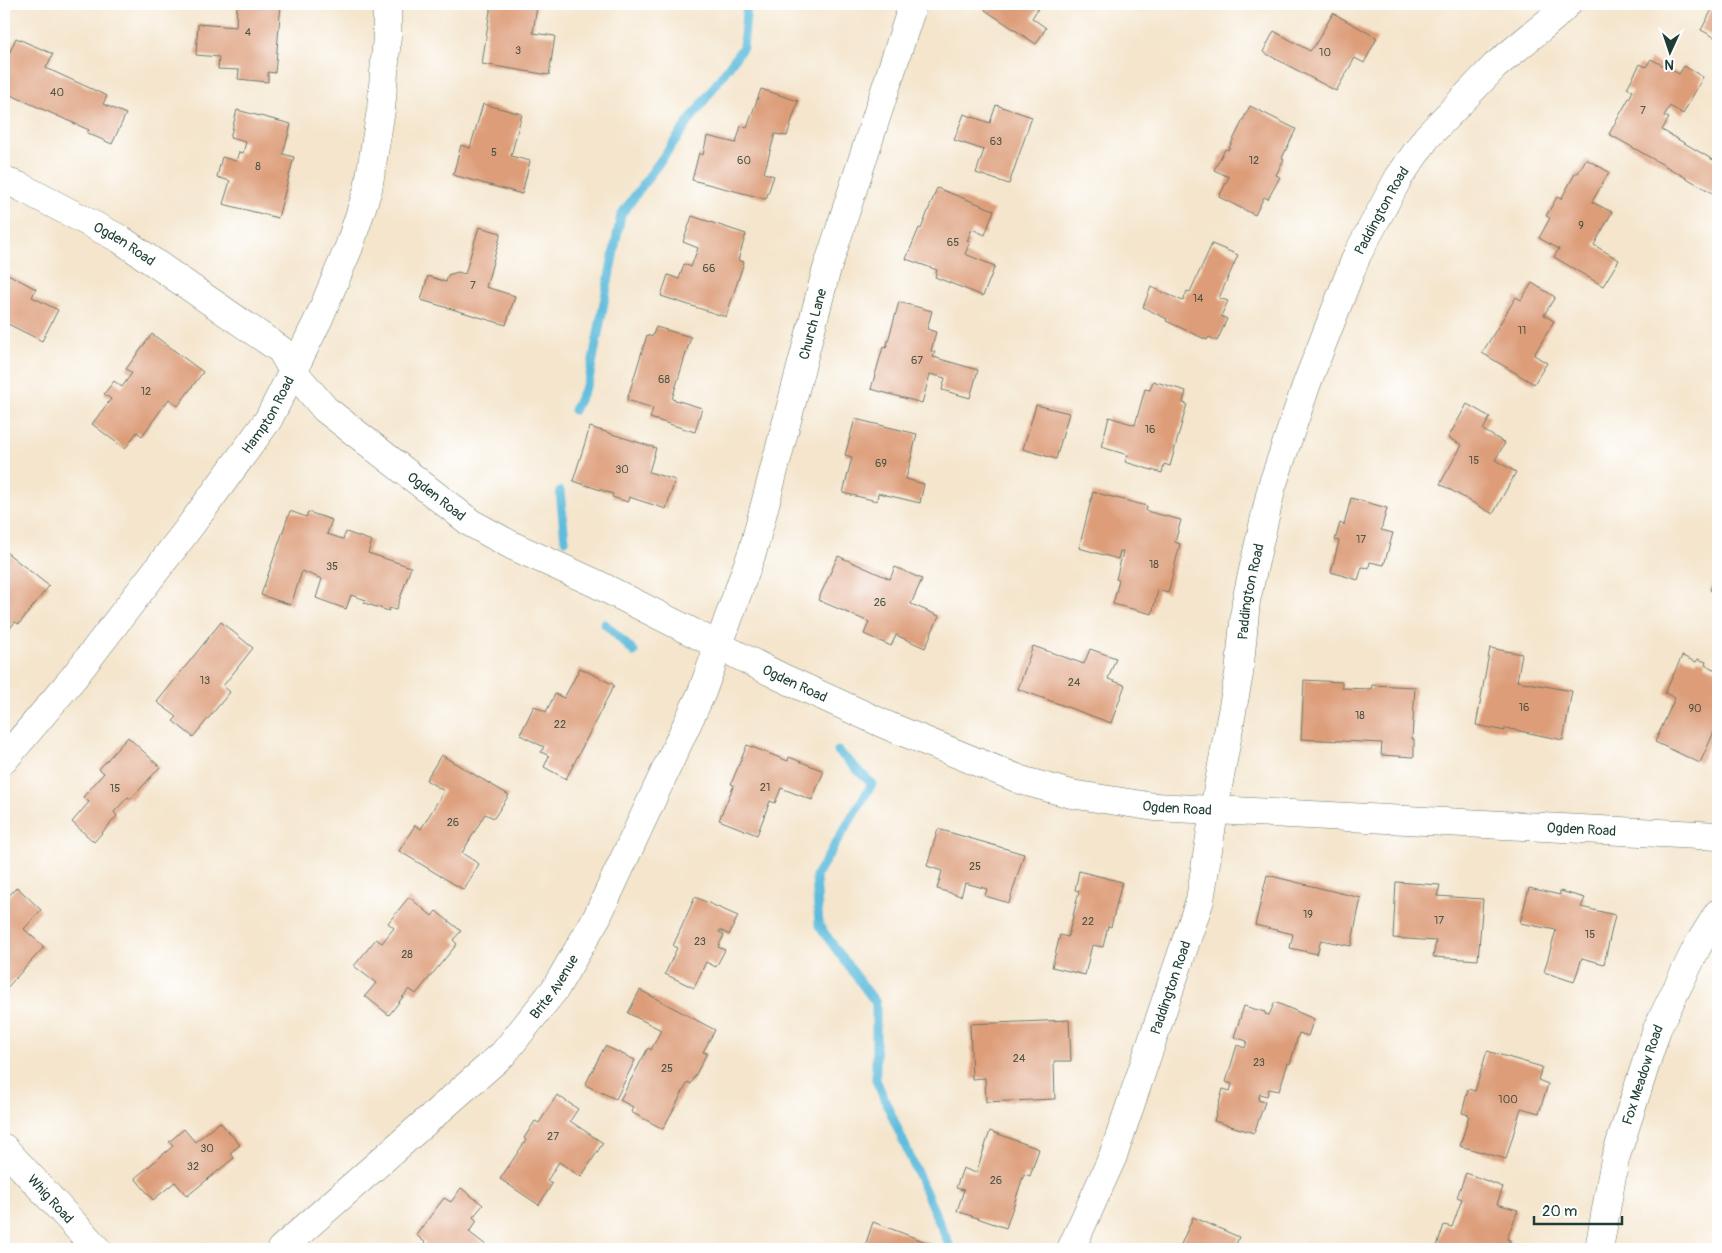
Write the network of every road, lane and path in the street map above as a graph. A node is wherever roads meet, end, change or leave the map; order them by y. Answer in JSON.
{"nodes":[{"id":1,"x":387,"y":4,"type":"edge"},
{"id":2,"x":913,"y":4,"type":"edge"},
{"id":3,"x":1567,"y":4,"type":"edge"},
{"id":4,"x":4,"y":181,"type":"edge"},
{"id":5,"x":293,"y":371,"type":"junction"},
{"id":6,"x":719,"y":645,"type":"junction"},
{"id":7,"x":4,"y":760,"type":"edge"},
{"id":8,"x":1214,"y":810,"type":"junction"},
{"id":9,"x":1718,"y":836,"type":"edge"},
{"id":10,"x":1718,"y":914,"type":"edge"},
{"id":11,"x":4,"y":1148,"type":"edge"},
{"id":12,"x":97,"y":1249,"type":"edge"},
{"id":13,"x":281,"y":1249,"type":"edge"},
{"id":14,"x":1072,"y":1249,"type":"edge"},
{"id":15,"x":1599,"y":1249,"type":"edge"}],
"edges":[{"from":1,"to":5,"type":"street","name":"Hampton Road"},
{"from":2,"to":6,"type":"street","name":"Church Lane"},
{"from":3,"to":8,"type":"street","name":"Paddington Road"},
{"from":4,"to":5,"type":"street","name":"Ogden Road"},
{"from":5,"to":6,"type":"street","name":"Ogden Road"},
{"from":5,"to":7,"type":"street","name":"Hampton Road"},
{"from":6,"to":8,"type":"street","name":"Ogden Road"},
{"from":6,"to":13,"type":"street","name":"Brite Avenue"},
{"from":8,"to":9,"type":"street","name":"Ogden Road"},
{"from":8,"to":14,"type":"street","name":"Paddington Road"},
{"from":10,"to":15,"type":"street","name":"Fox Meadow Road"},
{"from":11,"to":12,"type":"street","name":"Whig Road"}]}
